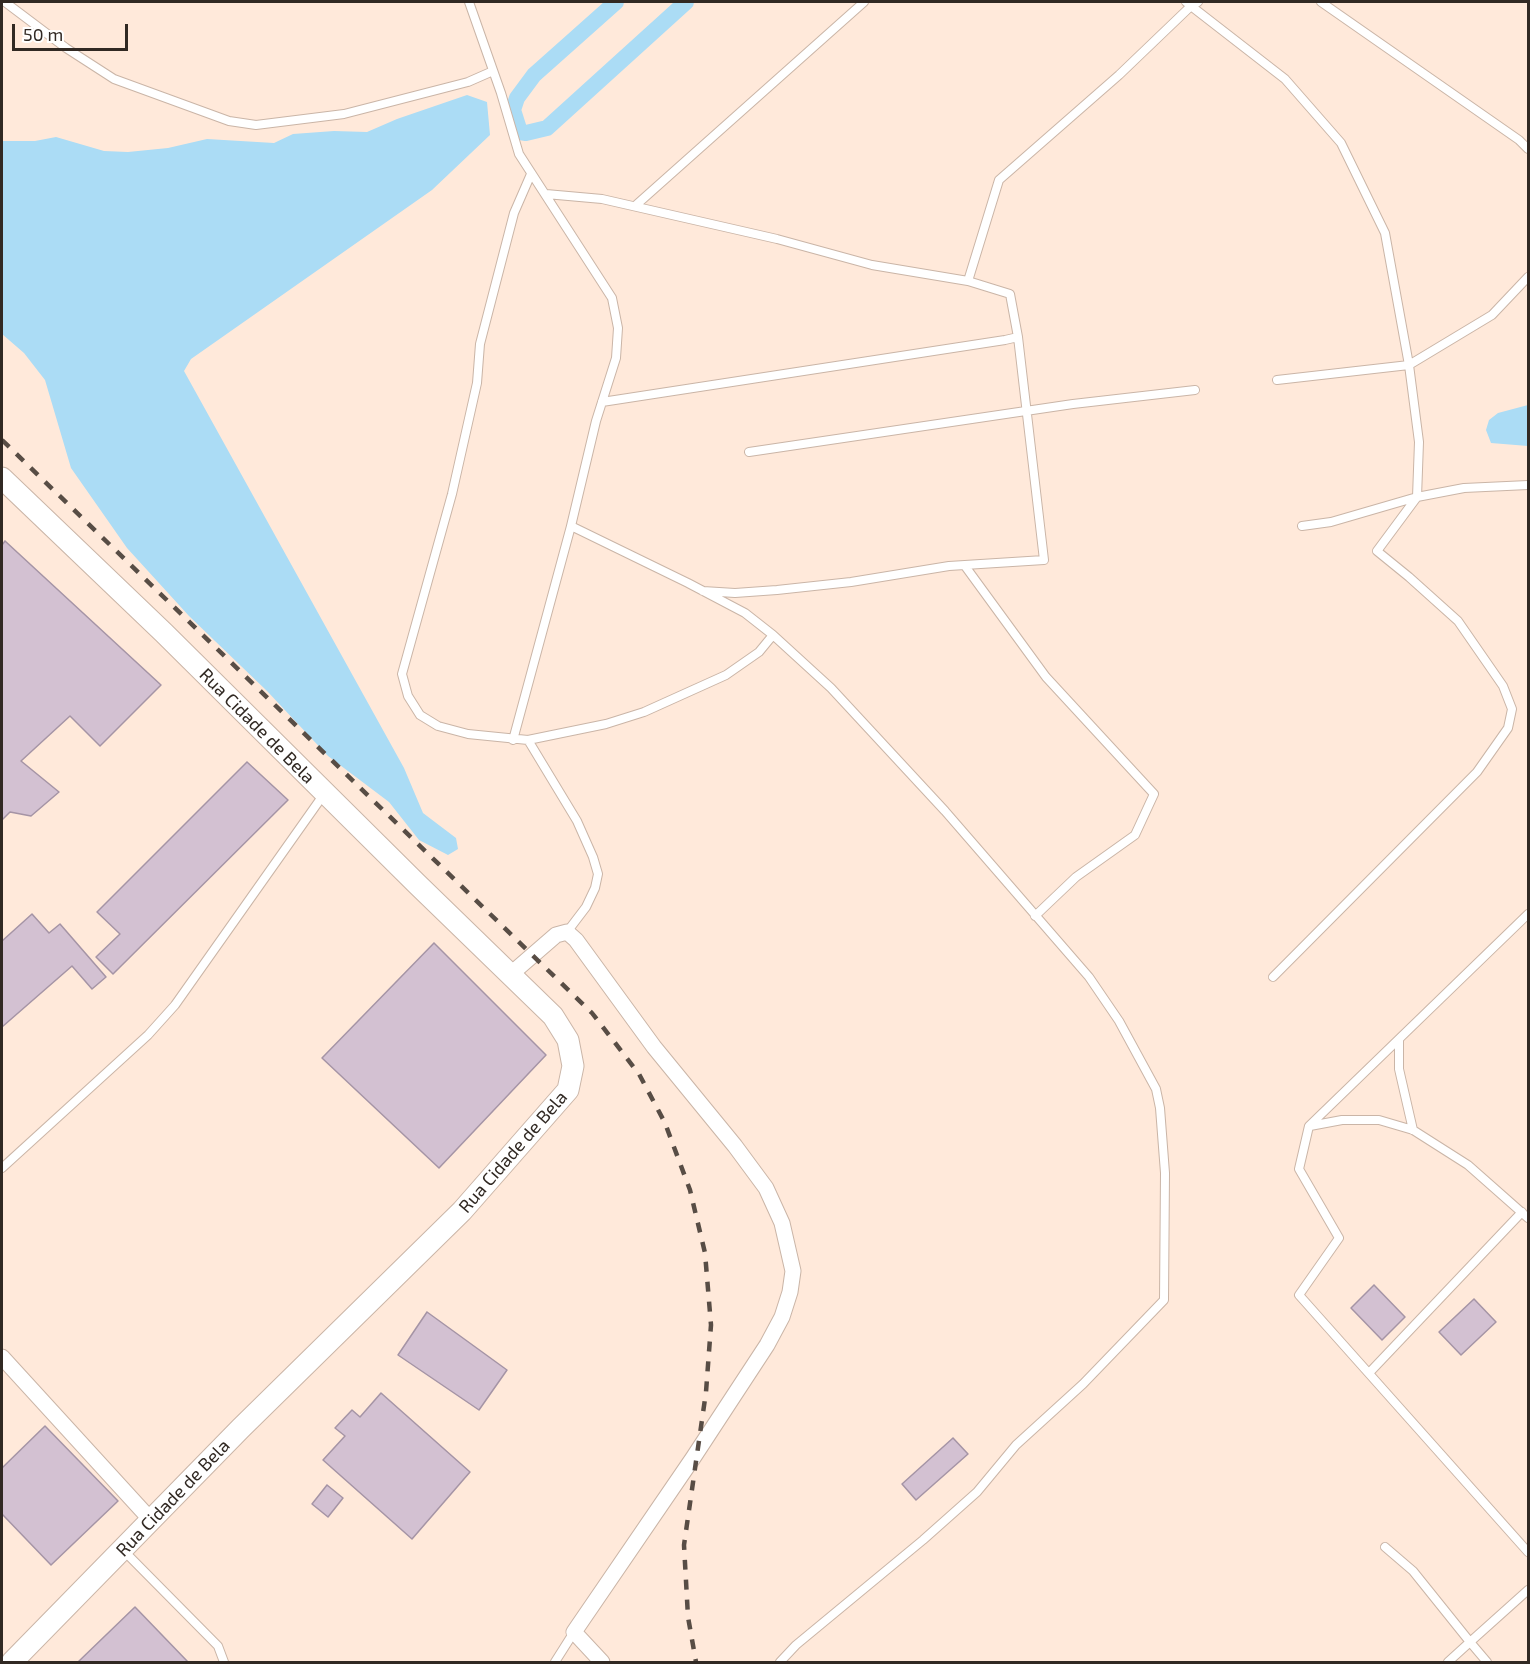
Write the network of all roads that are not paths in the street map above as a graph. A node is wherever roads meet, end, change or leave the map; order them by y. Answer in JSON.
{"nodes":[{"id":1,"x":5,"y":2,"type":"edge"},
{"id":2,"x":469,"y":2,"type":"edge"},
{"id":3,"x":864,"y":2,"type":"edge"},
{"id":4,"x":1321,"y":2,"type":"edge"},
{"id":5,"x":1192,"y":3,"type":"edge"},
{"id":6,"x":493,"y":71,"type":"junction"},
{"id":7,"x":1528,"y":149,"type":"edge"},
{"id":8,"x":531,"y":174,"type":"junction"},
{"id":9,"x":546,"y":194,"type":"junction"},
{"id":10,"x":635,"y":206,"type":"junction"},
{"id":11,"x":1528,"y":277,"type":"edge"},
{"id":12,"x":968,"y":281,"type":"junction"},
{"id":13,"x":1018,"y":336,"type":"junction"},
{"id":14,"x":1409,"y":365,"type":"junction"},
{"id":15,"x":1276,"y":380,"type":"dead end"},
{"id":16,"x":1195,"y":390,"type":"dead end"},
{"id":17,"x":602,"y":402,"type":"junction"},
{"id":18,"x":1026,"y":411,"type":"junction"},
{"id":19,"x":749,"y":452,"type":"dead end"},
{"id":20,"x":2,"y":478,"type":"edge"},
{"id":21,"x":1528,"y":485,"type":"edge"},
{"id":22,"x":1416,"y":497,"type":"junction"},
{"id":23,"x":571,"y":526,"type":"junction"},
{"id":24,"x":1302,"y":526,"type":"dead end"},
{"id":25,"x":965,"y":566,"type":"junction"},
{"id":26,"x":699,"y":590,"type":"junction"},
{"id":27,"x":773,"y":635,"type":"junction"},
{"id":28,"x":513,"y":740,"type":"junction"},
{"id":29,"x":528,"y":740,"type":"junction"},
{"id":30,"x":325,"y":793,"type":"junction"},
{"id":31,"x":1528,"y":915,"type":"edge"},
{"id":32,"x":1035,"y":916,"type":"junction"},
{"id":33,"x":567,"y":932,"type":"junction"},
{"id":34,"x":511,"y":974,"type":"junction"},
{"id":35,"x":1273,"y":977,"type":"dead end"},
{"id":36,"x":1399,"y":1040,"type":"junction"},
{"id":37,"x":1309,"y":1126,"type":"junction"},
{"id":38,"x":1413,"y":1130,"type":"junction"},
{"id":39,"x":2,"y":1168,"type":"edge"},
{"id":40,"x":1525,"y":1215,"type":"edge"},
{"id":41,"x":2,"y":1357,"type":"edge"},
{"id":42,"x":1369,"y":1373,"type":"junction"},
{"id":43,"x":150,"y":1519,"type":"junction"},
{"id":44,"x":1385,"y":1547,"type":"dead end"},
{"id":45,"x":123,"y":1550,"type":"junction"},
{"id":46,"x":1528,"y":1552,"type":"edge"},
{"id":47,"x":1528,"y":1590,"type":"edge"},
{"id":48,"x":574,"y":1632,"type":"junction"},
{"id":49,"x":1470,"y":1642,"type":"junction"},
{"id":50,"x":12,"y":1662,"type":"edge"},
{"id":51,"x":224,"y":1662,"type":"edge"},
{"id":52,"x":555,"y":1662,"type":"edge"},
{"id":53,"x":602,"y":1662,"type":"edge"},
{"id":54,"x":780,"y":1662,"type":"edge"},
{"id":55,"x":1448,"y":1662,"type":"edge"},
{"id":56,"x":1487,"y":1662,"type":"edge"}],
"edges":[{"from":1,"to":6,"type":"lane"},
{"from":2,"to":6,"type":"lane"},
{"from":3,"to":10,"type":"lane"},
{"from":4,"to":7,"type":"lane"},
{"from":5,"to":12,"type":"lane"},
{"from":5,"to":14,"type":"lane"},
{"from":6,"to":8,"type":"lane"},
{"from":8,"to":9,"type":"lane"},
{"from":8,"to":28,"type":"lane"},
{"from":9,"to":10,"type":"lane"},
{"from":9,"to":17,"type":"lane"},
{"from":10,"to":12,"type":"lane"},
{"from":11,"to":14,"type":"lane"},
{"from":12,"to":13,"type":"lane"},
{"from":13,"to":17,"type":"lane"},
{"from":13,"to":18,"type":"lane"},
{"from":14,"to":15,"type":"lane"},
{"from":14,"to":22,"type":"lane"},
{"from":16,"to":18,"type":"lane"},
{"from":17,"to":23,"type":"lane"},
{"from":18,"to":19,"type":"lane"},
{"from":18,"to":25,"type":"lane"},
{"from":20,"to":30,"type":"street","name":"Rua Cidade de Bela"},
{"from":21,"to":22,"type":"lane"},
{"from":22,"to":24,"type":"lane"},
{"from":22,"to":35,"type":"lane"},
{"from":23,"to":26,"type":"lane"},
{"from":23,"to":28,"type":"lane"},
{"from":25,"to":26,"type":"lane"},
{"from":25,"to":32,"type":"lane"},
{"from":26,"to":27,"type":"lane"},
{"from":27,"to":29,"type":"lane"},
{"from":27,"to":32,"type":"lane"},
{"from":28,"to":29,"type":"lane"},
{"from":29,"to":33,"type":"lane"},
{"from":30,"to":34,"type":"street","name":"Rua Cidade de Bela"},
{"from":30,"to":39,"type":"lane"},
{"from":31,"to":36,"type":"lane"},
{"from":32,"to":54,"type":"lane"},
{"from":33,"to":34,"type":"street"},
{"from":33,"to":48,"type":"street"},
{"from":34,"to":43,"type":"street","name":"Rua Cidade de Bela"},
{"from":36,"to":37,"type":"lane"},
{"from":36,"to":38,"type":"lane"},
{"from":37,"to":38,"type":"lane"},
{"from":37,"to":42,"type":"lane"},
{"from":38,"to":40,"type":"lane"},
{"from":40,"to":42,"type":"lane"},
{"from":41,"to":43,"type":"street"},
{"from":42,"to":46,"type":"lane"},
{"from":43,"to":45,"type":"street","name":"Rua Cidade de Bela"},
{"from":44,"to":49,"type":"lane"},
{"from":45,"to":50,"type":"street","name":"Rua Cidade de Bela"},
{"from":45,"to":51,"type":"lane"},
{"from":47,"to":49,"type":"lane"},
{"from":48,"to":52,"type":"lane"},
{"from":48,"to":53,"type":"street"},
{"from":49,"to":55,"type":"lane"},
{"from":49,"to":56,"type":"lane"}]}
